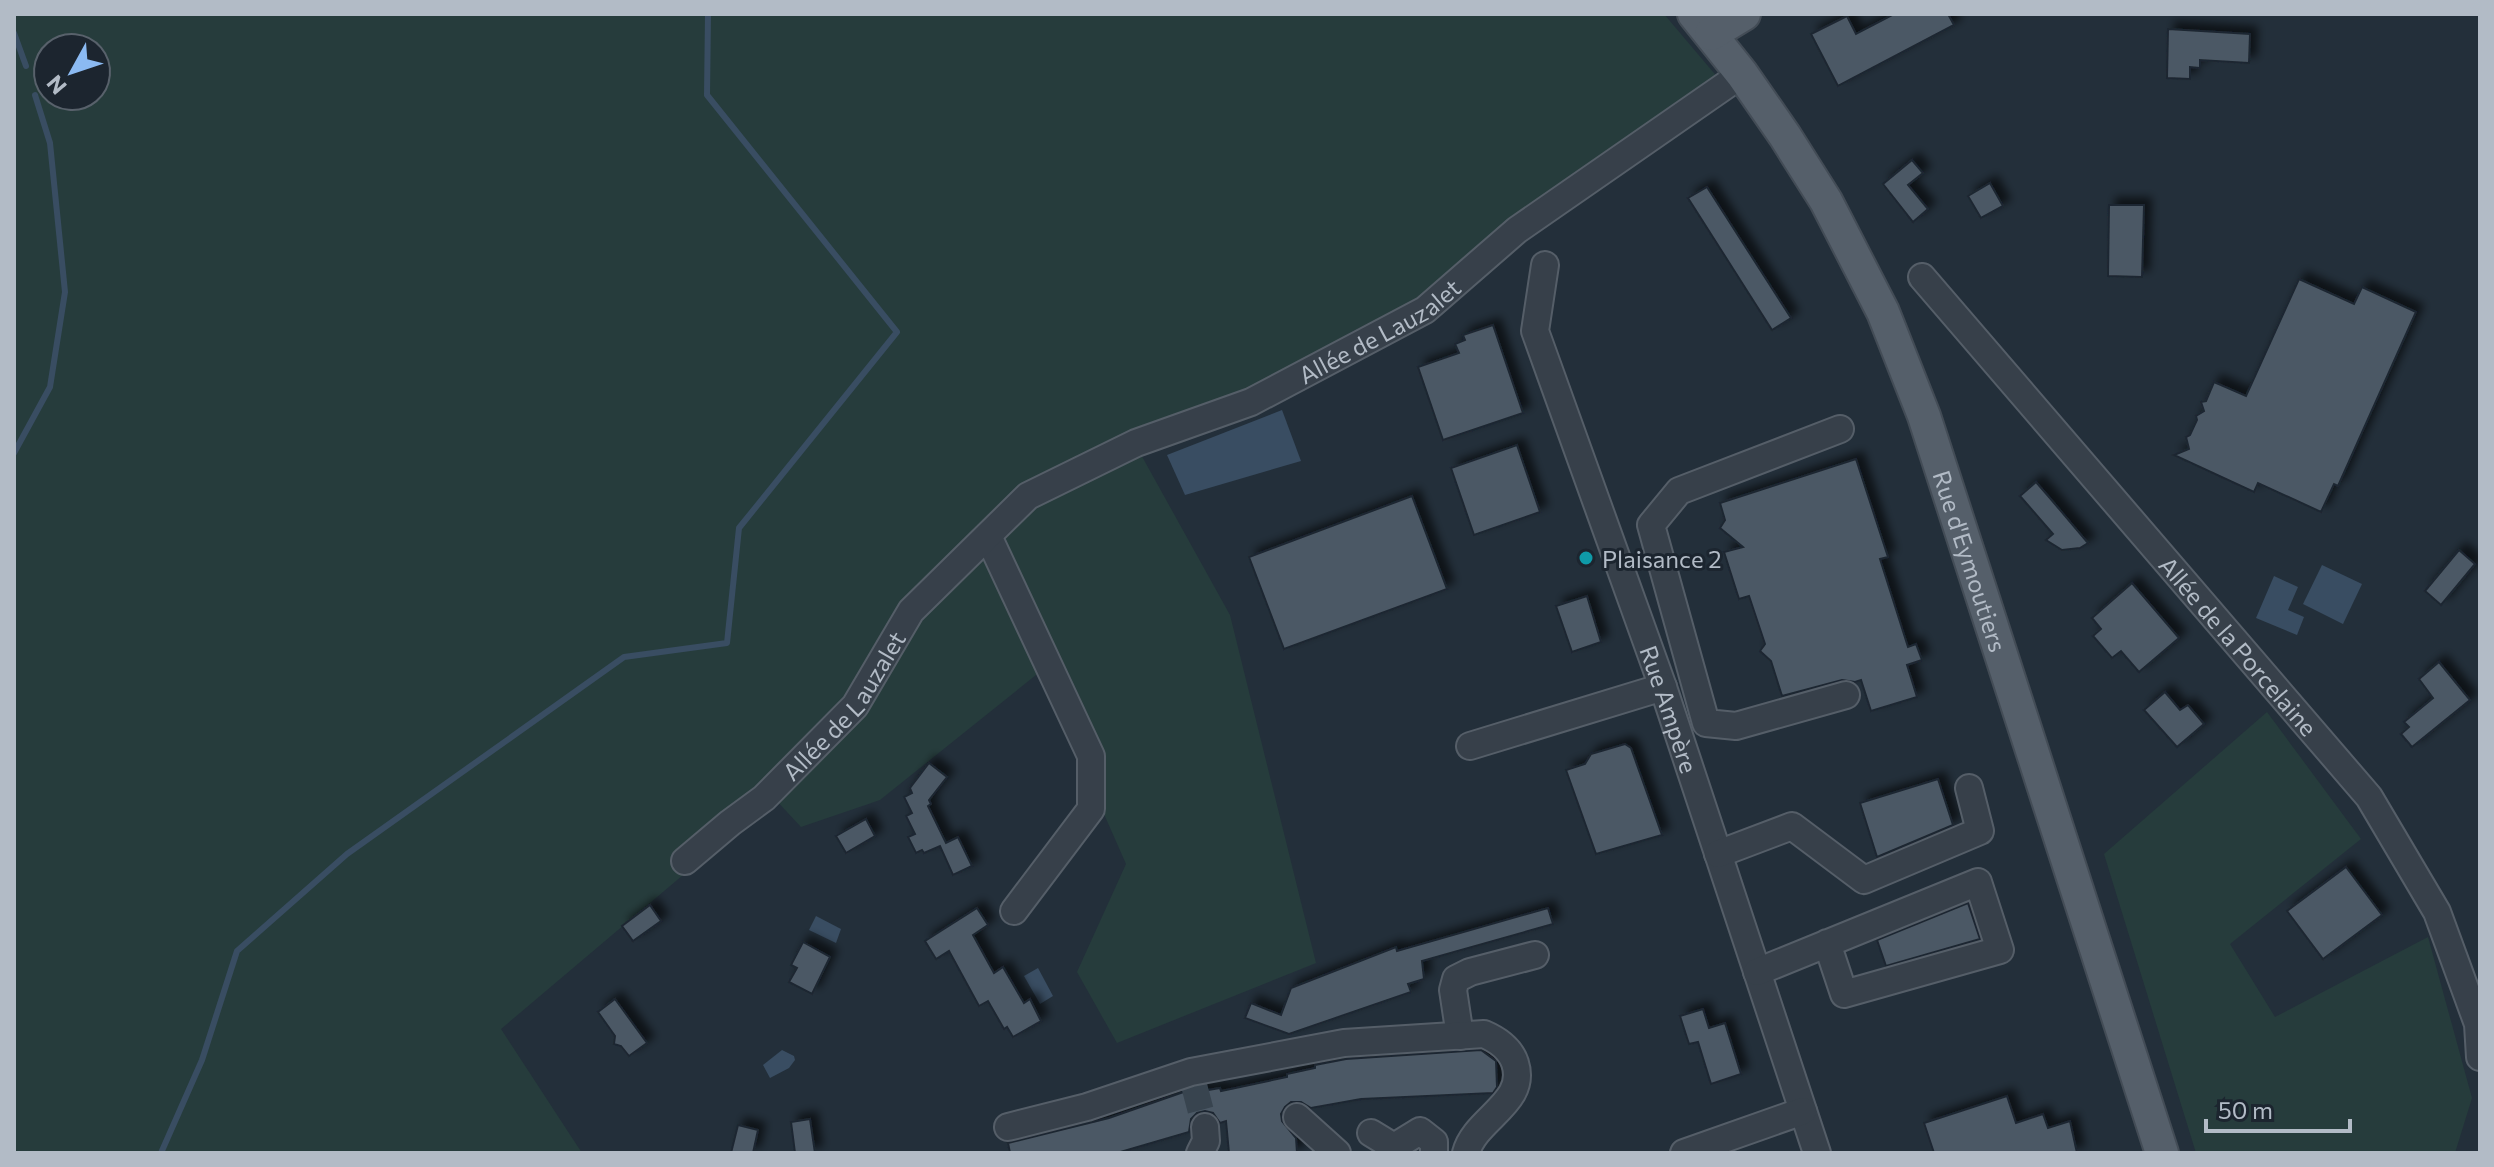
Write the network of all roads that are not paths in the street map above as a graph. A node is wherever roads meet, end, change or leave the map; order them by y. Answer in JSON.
{"nodes":[{"id":1,"x":1744,"y":14,"type":"edge"},
{"id":2,"x":1702,"y":24,"type":"edge"},
{"id":3,"x":1742,"y":74,"type":"junction"},
{"id":4,"x":1545,"y":265,"type":"dead end"},
{"id":5,"x":1922,"y":277,"type":"dead end"},
{"id":6,"x":1840,"y":429,"type":"dead end"},
{"id":7,"x":988,"y":536,"type":"junction"},
{"id":8,"x":1663,"y":687,"type":"junction"},
{"id":9,"x":1846,"y":695,"type":"dead end"},
{"id":10,"x":1706,"y":723,"type":"junction"},
{"id":11,"x":1470,"y":746,"type":"dead end"},
{"id":12,"x":1687,"y":758,"type":"junction"},
{"id":13,"x":1969,"y":788,"type":"dead end"},
{"id":14,"x":1718,"y":854,"type":"junction"},
{"id":15,"x":685,"y":861,"type":"dead end"},
{"id":16,"x":1014,"y":911,"type":"dead end"},
{"id":17,"x":1827,"y":943,"type":"junction"},
{"id":18,"x":1535,"y":955,"type":"dead end"},
{"id":19,"x":1757,"y":972,"type":"junction"},
{"id":20,"x":1460,"y":1036,"type":"junction"},
{"id":21,"x":2480,"y":1057,"type":"edge"},
{"id":22,"x":1803,"y":1111,"type":"junction"},
{"id":23,"x":1297,"y":1117,"type":"dead end"},
{"id":24,"x":1008,"y":1127,"type":"dead end"},
{"id":25,"x":1371,"y":1133,"type":"dead end"},
{"id":26,"x":2156,"y":1143,"type":"edge"},
{"id":27,"x":1337,"y":1153,"type":"edge"},
{"id":28,"x":1434,"y":1153,"type":"edge"},
{"id":29,"x":1466,"y":1153,"type":"edge"},
{"id":30,"x":1684,"y":1153,"type":"edge"},
{"id":31,"x":1817,"y":1153,"type":"edge"}],
"edges":[{"from":1,"to":2,"type":"main road"},
{"from":2,"to":3,"type":"main road","name":"Rue d'Eymoutiers"},
{"from":3,"to":7,"type":"street","name":"Allée de Lauzalet"},
{"from":3,"to":26,"type":"main road","name":"Rue d'Eymoutiers"},
{"from":4,"to":8,"type":"street","name":"Rue Ampère"},
{"from":5,"to":21,"type":"street","name":"Allée de la Porcelaine"},
{"from":6,"to":10,"type":"street"},
{"from":7,"to":15,"type":"street","name":"Allée de Lauzalet"},
{"from":7,"to":16,"type":"street"},
{"from":8,"to":11,"type":"street"},
{"from":8,"to":12,"type":"street","name":"Rue Ampère"},
{"from":9,"to":10,"type":"street"},
{"from":10,"to":12,"type":"street"},
{"from":12,"to":14,"type":"street","name":"Rue Ampère"},
{"from":13,"to":14,"type":"street"},
{"from":14,"to":19,"type":"street","name":"Rue Ampère"},
{"from":17,"to":17,"type":"street"},
{"from":17,"to":19,"type":"street"},
{"from":18,"to":20,"type":"street"},
{"from":19,"to":22,"type":"street","name":"Rue Ampère"},
{"from":20,"to":24,"type":"street"},
{"from":20,"to":29,"type":"street"},
{"from":22,"to":30,"type":"street"},
{"from":22,"to":31,"type":"street","name":"Rue Ampère"},
{"from":23,"to":27,"type":"street"},
{"from":25,"to":28,"type":"street"}]}
